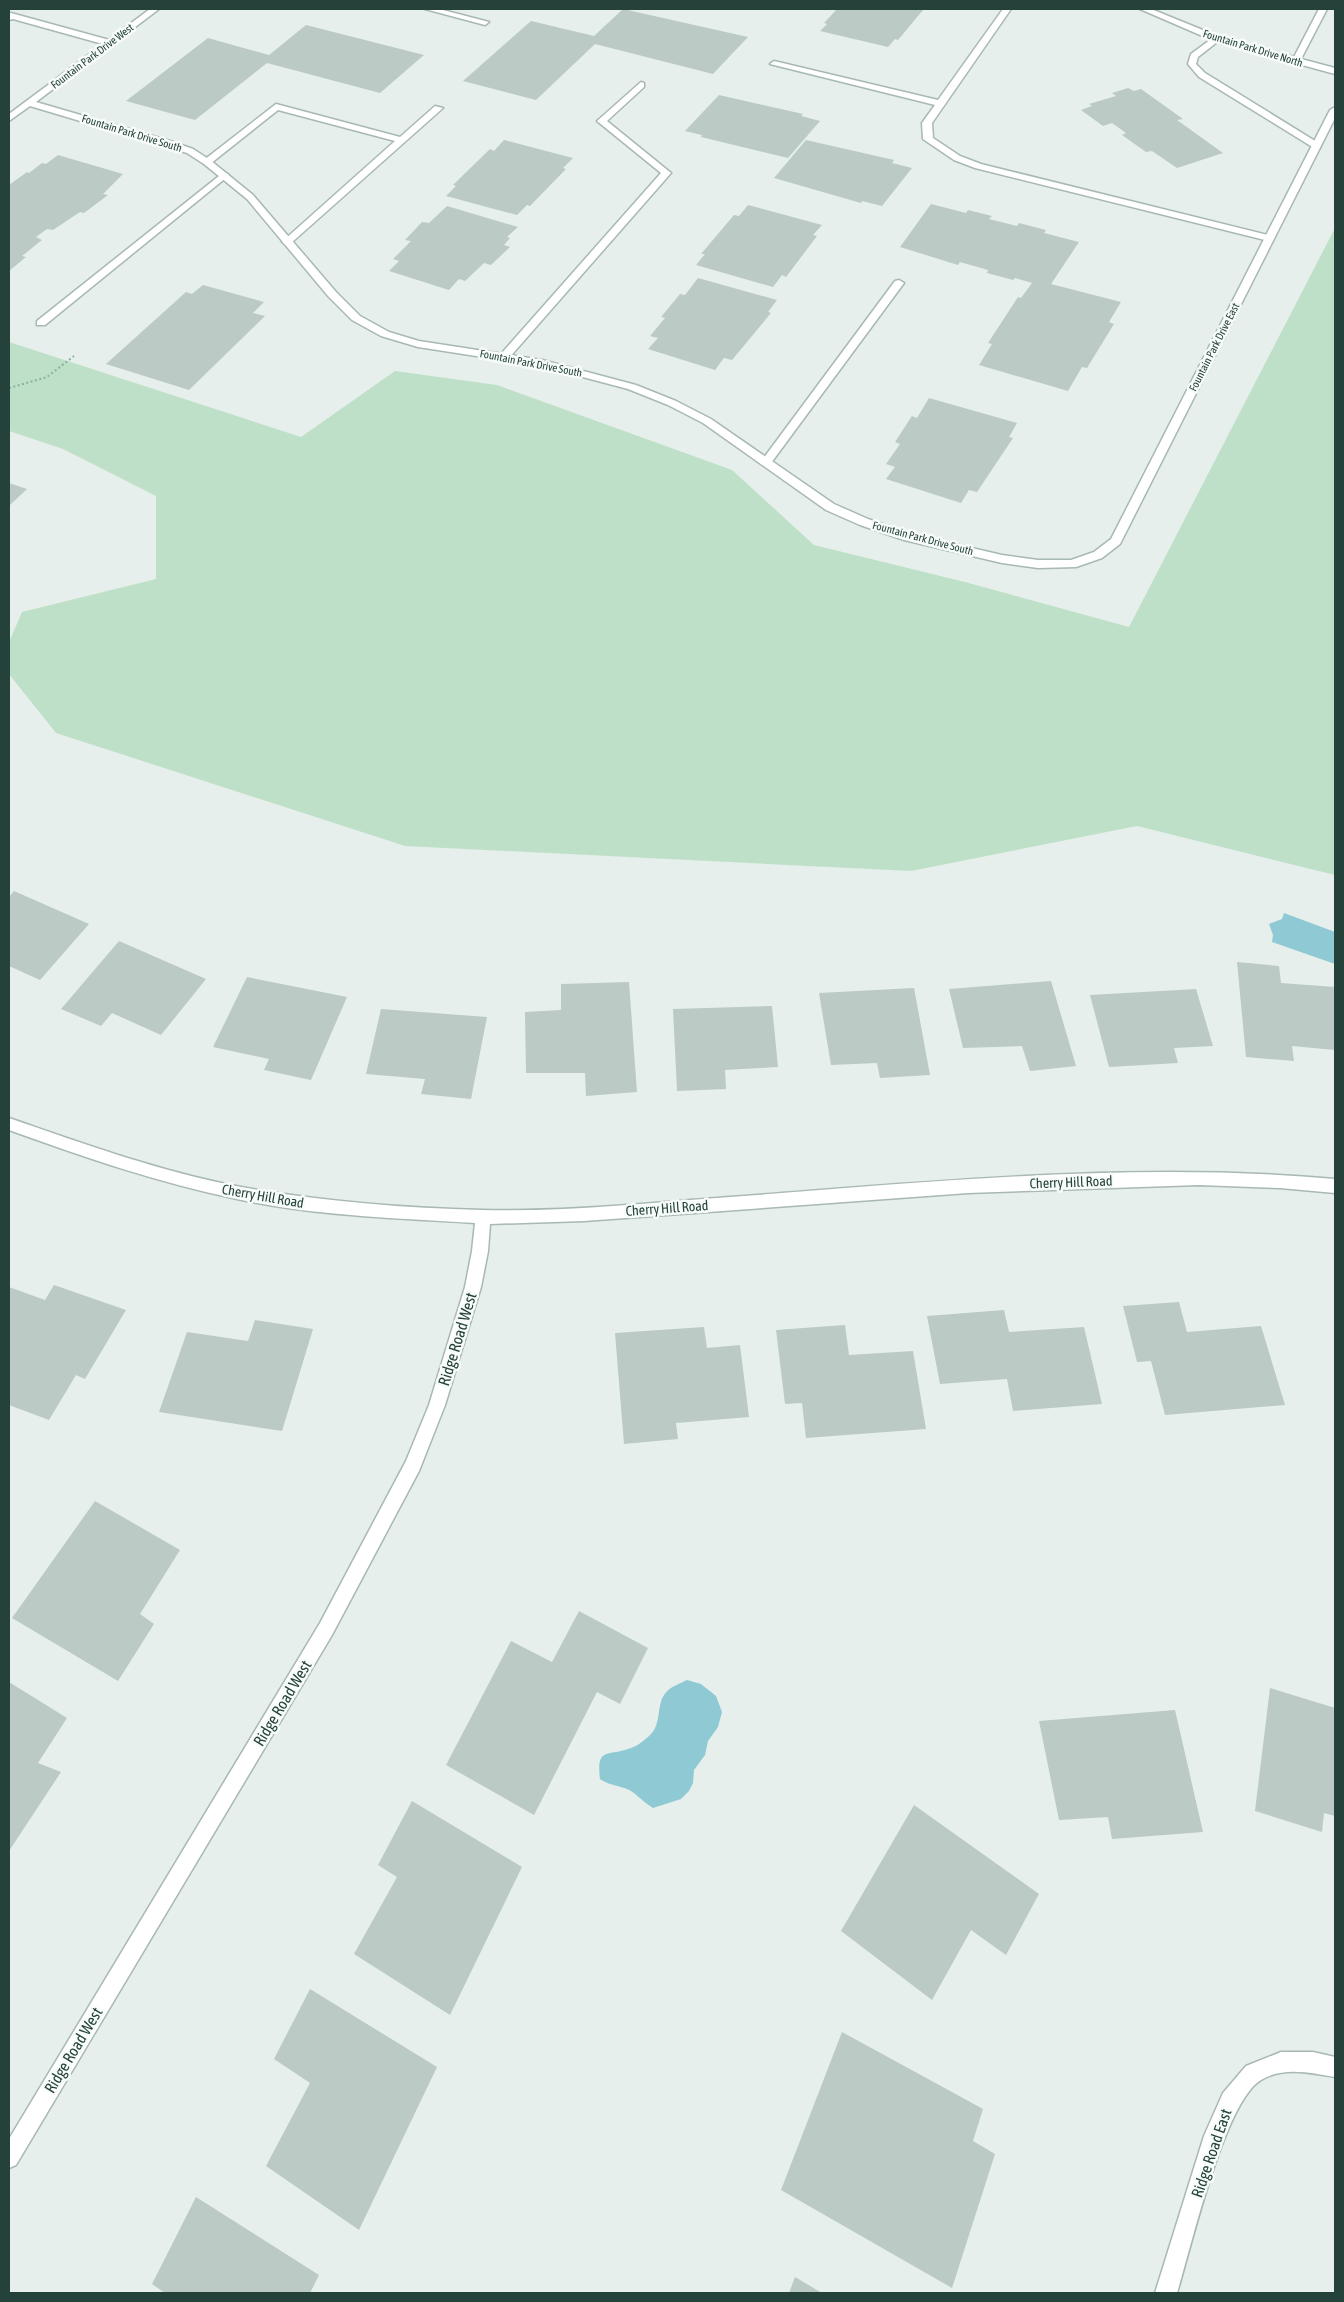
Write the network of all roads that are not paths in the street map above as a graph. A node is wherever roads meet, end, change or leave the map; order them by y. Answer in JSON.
{"nodes":[{"id":1,"x":22,"y":9,"type":"edge"},
{"id":2,"x":155,"y":9,"type":"edge"},
{"id":3,"x":429,"y":9,"type":"edge"},
{"id":4,"x":1007,"y":9,"type":"edge"},
{"id":5,"x":1144,"y":9,"type":"edge"},
{"id":6,"x":1323,"y":9,"type":"edge"},
{"id":7,"x":10,"y":17,"type":"edge"},
{"id":8,"x":485,"y":22,"type":"dead end"},
{"id":9,"x":1217,"y":39,"type":"junction"},
{"id":10,"x":110,"y":43,"type":"junction"},
{"id":11,"x":1296,"y":61,"type":"junction"},
{"id":12,"x":774,"y":64,"type":"dead end"},
{"id":13,"x":1335,"y":71,"type":"edge"},
{"id":14,"x":641,"y":85,"type":"dead end"},
{"id":15,"x":29,"y":103,"type":"junction"},
{"id":16,"x":938,"y":103,"type":"junction"},
{"id":17,"x":438,"y":108,"type":"dead end"},
{"id":18,"x":1335,"y":110,"type":"edge"},
{"id":19,"x":9,"y":118,"type":"edge"},
{"id":20,"x":402,"y":140,"type":"junction"},
{"id":21,"x":1317,"y":146,"type":"junction"},
{"id":22,"x":207,"y":162,"type":"junction"},
{"id":23,"x":224,"y":174,"type":"junction"},
{"id":24,"x":1269,"y":238,"type":"junction"},
{"id":25,"x":287,"y":242,"type":"junction"},
{"id":26,"x":899,"y":283,"type":"dead end"},
{"id":27,"x":40,"y":323,"type":"dead end"},
{"id":28,"x":504,"y":357,"type":"junction"},
{"id":29,"x":767,"y":461,"type":"junction"},
{"id":30,"x":1072,"y":564,"type":"joint"},
{"id":31,"x":9,"y":1124,"type":"edge"},
{"id":32,"x":1335,"y":1186,"type":"edge"},
{"id":33,"x":483,"y":1217,"type":"junction"},
{"id":34,"x":1335,"y":2067,"type":"edge"},
{"id":35,"x":9,"y":2158,"type":"edge"},
{"id":36,"x":1166,"y":2293,"type":"edge"}],
"edges":[{"from":1,"to":7,"type":"street"},
{"from":2,"to":10,"type":"street","name":"Fountain Park Drive West"},
{"from":3,"to":8,"type":"street"},
{"from":4,"to":16,"type":"street"},
{"from":5,"to":9,"type":"street","name":"Fountain Park Drive North"},
{"from":6,"to":11,"type":"street"},
{"from":7,"to":10,"type":"street"},
{"from":9,"to":11,"type":"street","name":"Fountain Park Drive North"},
{"from":9,"to":21,"type":"street"},
{"from":10,"to":15,"type":"street","name":"Fountain Park Drive West"},
{"from":11,"to":13,"type":"street","name":"Fountain Park Drive North"},
{"from":12,"to":16,"type":"street"},
{"from":14,"to":28,"type":"street"},
{"from":15,"to":19,"type":"street","name":"Fountain Park Drive West"},
{"from":15,"to":22,"type":"street","name":"Fountain Park Drive South"},
{"from":16,"to":24,"type":"street"},
{"from":17,"to":20,"type":"street"},
{"from":18,"to":21,"type":"street","name":"Fountain Park Drive East"},
{"from":20,"to":22,"type":"street"},
{"from":20,"to":25,"type":"street"},
{"from":21,"to":24,"type":"street","name":"Fountain Park Drive East"},
{"from":22,"to":23,"type":"street","name":"Fountain Park Drive South"},
{"from":23,"to":25,"type":"street","name":"Fountain Park Drive South"},
{"from":23,"to":27,"type":"street"},
{"from":24,"to":30,"type":"street","name":"Fountain Park Drive East"},
{"from":25,"to":28,"type":"street","name":"Fountain Park Drive South"},
{"from":26,"to":29,"type":"street"},
{"from":28,"to":29,"type":"street","name":"Fountain Park Drive South"},
{"from":29,"to":30,"type":"street","name":"Fountain Park Drive South"},
{"from":31,"to":33,"type":"street","name":"Cherry Hill Road"},
{"from":32,"to":33,"type":"street","name":"Cherry Hill Road"},
{"from":33,"to":35,"type":"street","name":"Ridge Road West"},
{"from":34,"to":36,"type":"street","name":"Ridge Road East"}]}
